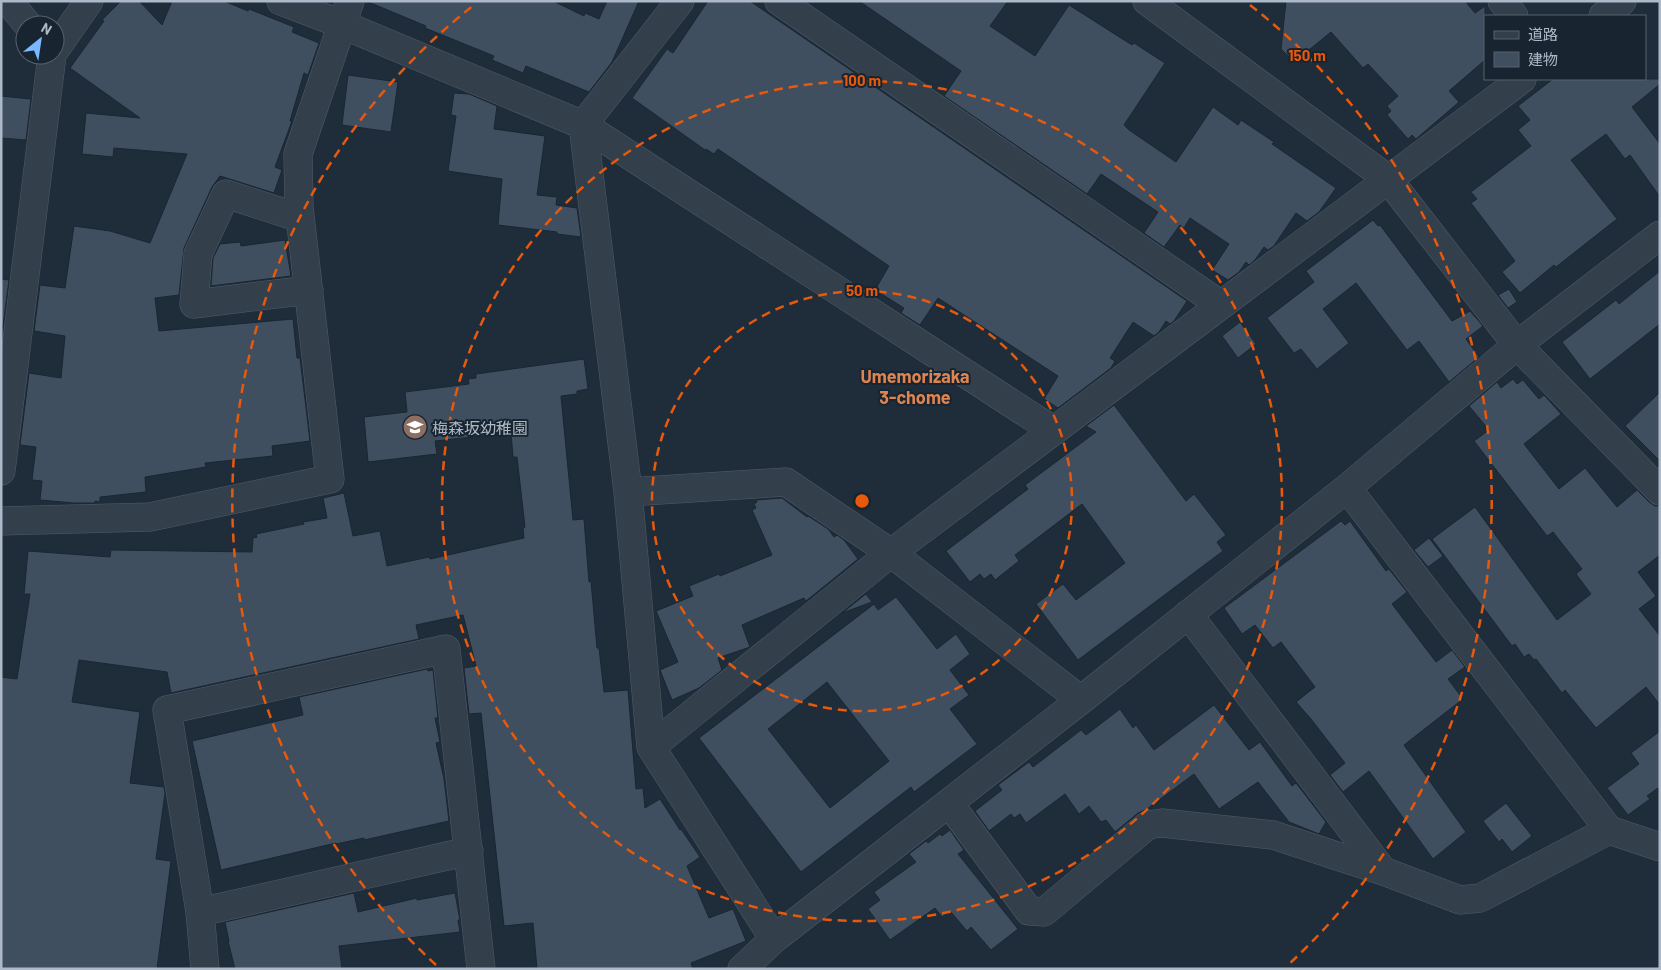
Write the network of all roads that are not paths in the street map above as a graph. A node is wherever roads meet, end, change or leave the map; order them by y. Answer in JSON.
{"nodes":[{"id":1,"x":8,"y":1,"type":"edge"},
{"id":2,"x":89,"y":1,"type":"edge"},
{"id":3,"x":281,"y":1,"type":"edge"},
{"id":4,"x":680,"y":1,"type":"edge"},
{"id":5,"x":779,"y":1,"type":"edge"},
{"id":6,"x":1147,"y":1,"type":"edge"},
{"id":7,"x":1502,"y":1,"type":"edge"},
{"id":8,"x":1622,"y":1,"type":"edge"},
{"id":9,"x":345,"y":13,"type":"edge"},
{"id":10,"x":20,"y":15,"type":"edge"},
{"id":11,"x":1513,"y":15,"type":"edge"},
{"id":12,"x":1604,"y":15,"type":"edge"},
{"id":13,"x":65,"y":36,"type":"edge"},
{"id":14,"x":51,"y":65,"type":"edge"},
{"id":15,"x":1521,"y":80,"type":"edge"},
{"id":16,"x":583,"y":125,"type":"junction"},
{"id":17,"x":1388,"y":179,"type":"junction"},
{"id":18,"x":300,"y":218,"type":"junction"},
{"id":19,"x":1660,"y":235,"type":"edge"},
{"id":20,"x":309,"y":290,"type":"junction"},
{"id":21,"x":1221,"y":305,"type":"junction"},
{"id":22,"x":1517,"y":345,"type":"junction"},
{"id":23,"x":1054,"y":431,"type":"junction"},
{"id":24,"x":1,"y":471,"type":"edge"},
{"id":25,"x":1347,"y":488,"type":"junction"},
{"id":26,"x":1660,"y":491,"type":"edge"},
{"id":27,"x":628,"y":492,"type":"junction"},
{"id":28,"x":1,"y":521,"type":"edge"},
{"id":29,"x":891,"y":553,"type":"junction"},
{"id":30,"x":1188,"y":614,"type":"junction"},
{"id":31,"x":1081,"y":700,"type":"junction"},
{"id":32,"x":651,"y":746,"type":"junction"},
{"id":33,"x":949,"y":803,"type":"junction"},
{"id":34,"x":1609,"y":830,"type":"junction"},
{"id":35,"x":1660,"y":847,"type":"edge"},
{"id":36,"x":469,"y":852,"type":"junction"},
{"id":37,"x":1383,"y":871,"type":"junction"},
{"id":38,"x":200,"y":912,"type":"junction"},
{"id":39,"x":774,"y":939,"type":"junction"},
{"id":40,"x":205,"y":969,"type":"edge"},
{"id":41,"x":481,"y":969,"type":"edge"},
{"id":42,"x":742,"y":969,"type":"edge"}],
"edges":[{"from":1,"to":10,"type":"street"},
{"from":2,"to":13,"type":"street"},
{"from":3,"to":9,"type":"street"},
{"from":4,"to":16,"type":"street"},
{"from":5,"to":21,"type":"street"},
{"from":6,"to":17,"type":"street"},
{"from":7,"to":11,"type":"street"},
{"from":8,"to":12,"type":"street"},
{"from":9,"to":16,"type":"street"},
{"from":9,"to":18,"type":"street"},
{"from":14,"to":24,"type":"street"},
{"from":15,"to":17,"type":"street"},
{"from":16,"to":23,"type":"street"},
{"from":16,"to":27,"type":"street"},
{"from":17,"to":21,"type":"street"},
{"from":17,"to":22,"type":"street"},
{"from":18,"to":20,"type":"street"},
{"from":18,"to":20,"type":"street"},
{"from":19,"to":22,"type":"street"},
{"from":20,"to":28,"type":"street"},
{"from":21,"to":23,"type":"street"},
{"from":22,"to":25,"type":"street"},
{"from":22,"to":26,"type":"street"},
{"from":23,"to":29,"type":"street"},
{"from":25,"to":30,"type":"street"},
{"from":25,"to":34,"type":"street"},
{"from":27,"to":29,"type":"street"},
{"from":27,"to":32,"type":"street"},
{"from":29,"to":31,"type":"street"},
{"from":29,"to":32,"type":"street"},
{"from":30,"to":31,"type":"street"},
{"from":30,"to":37,"type":"street"},
{"from":31,"to":33,"type":"street"},
{"from":32,"to":39,"type":"street"},
{"from":33,"to":37,"type":"street"},
{"from":33,"to":39,"type":"street"},
{"from":34,"to":35,"type":"street"},
{"from":34,"to":37,"type":"street"},
{"from":36,"to":38,"type":"street"},
{"from":36,"to":38,"type":"street"},
{"from":36,"to":41,"type":"street"},
{"from":38,"to":40,"type":"street"},
{"from":39,"to":42,"type":"street"}]}
